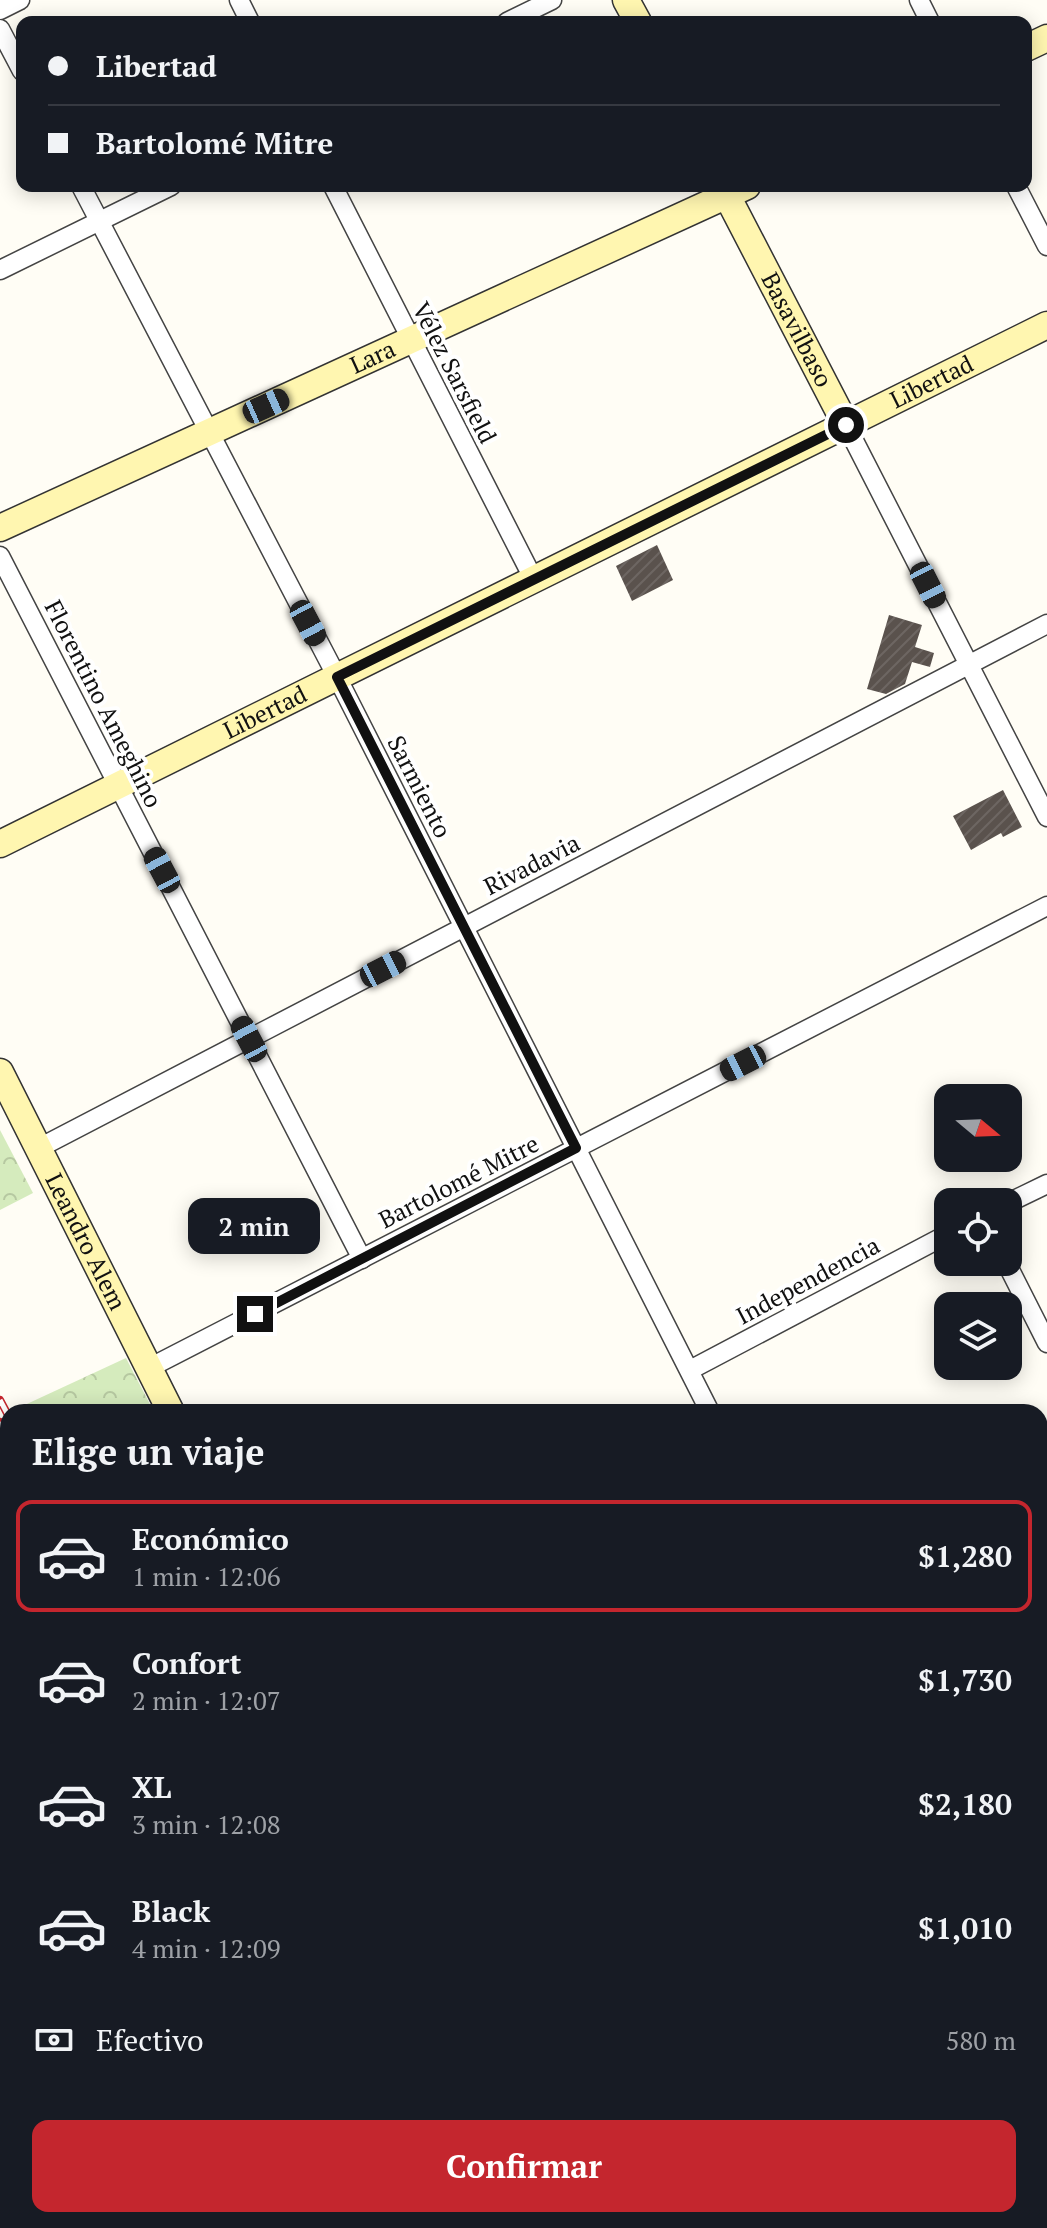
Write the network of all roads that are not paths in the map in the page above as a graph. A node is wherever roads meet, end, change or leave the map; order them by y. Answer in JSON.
{"nodes":[{"id":1,"x":20,"y":0,"type":"edge"},
{"id":2,"x":552,"y":0,"type":"edge"},
{"id":3,"x":0,"y":10,"type":"edge"},
{"id":4,"x":519,"y":16,"type":"edge"},
{"id":5,"x":0,"y":29,"type":"edge"},
{"id":6,"x":16,"y":60,"type":"edge"},
{"id":7,"x":84,"y":192,"type":"edge"},
{"id":8,"x":159,"y":192,"type":"edge"},
{"id":9,"x":336,"y":192,"type":"edge"},
{"id":10,"x":726,"y":192,"type":"edge"},
{"id":11,"x":733,"y":192,"type":"edge"},
{"id":12,"x":1019,"y":192,"type":"edge"},
{"id":13,"x":100,"y":221,"type":"junction"},
{"id":14,"x":1047,"y":246,"type":"edge"},
{"id":15,"x":0,"y":270,"type":"edge"},
{"id":16,"x":1047,"y":325,"type":"edge"},
{"id":17,"x":410,"y":341,"type":"junction"},
{"id":18,"x":846,"y":425,"type":"junction"},
{"id":19,"x":209,"y":433,"type":"junction"},
{"id":20,"x":0,"y":528,"type":"edge"},
{"id":21,"x":0,"y":556,"type":"edge"},
{"id":22,"x":534,"y":580,"type":"junction"},
{"id":23,"x":1047,"y":624,"type":"edge"},
{"id":24,"x":969,"y":665,"type":"junction"},
{"id":25,"x":337,"y":677,"type":"junction"},
{"id":26,"x":119,"y":786,"type":"junction"},
{"id":27,"x":1047,"y":817,"type":"edge"},
{"id":28,"x":0,"y":844,"type":"edge"},
{"id":29,"x":1047,"y":906,"type":"edge"},
{"id":30,"x":463,"y":928,"type":"junction"},
{"id":31,"x":249,"y":1039,"type":"junction"},
{"id":32,"x":0,"y":1072,"type":"edge"},
{"id":33,"x":39,"y":1148,"type":"junction"},
{"id":34,"x":576,"y":1148,"type":"junction"},
{"id":35,"x":1047,"y":1184,"type":"edge"},
{"id":36,"x":1022,"y":1196,"type":"edge"},
{"id":37,"x":934,"y":1241,"type":"edge"},
{"id":38,"x":362,"y":1259,"type":"junction"},
{"id":39,"x":1013,"y":1276,"type":"edge"},
{"id":40,"x":1047,"y":1343,"type":"edge"},
{"id":41,"x":149,"y":1368,"type":"junction"},
{"id":42,"x":690,"y":1370,"type":"junction"},
{"id":43,"x":167,"y":1404,"type":"edge"},
{"id":44,"x":706,"y":1404,"type":"edge"}],
"edges":[{"from":1,"to":3,"type":"street"},
{"from":2,"to":4,"type":"street"},
{"from":5,"to":6,"type":"street"},
{"from":7,"to":13,"type":"street","name":"Sarmiento"},
{"from":8,"to":13,"type":"street"},
{"from":9,"to":17,"type":"street","name":"Vélez Sarsfield"},
{"from":10,"to":17,"type":"street","name":"Lara"},
{"from":11,"to":18,"type":"street","name":"Basavilbaso"},
{"from":12,"to":14,"type":"street"},
{"from":13,"to":15,"type":"street"},
{"from":13,"to":19,"type":"street","name":"Sarmiento"},
{"from":16,"to":18,"type":"street","name":"Libertad"},
{"from":17,"to":19,"type":"street","name":"Lara"},
{"from":17,"to":22,"type":"street","name":"Vélez Sarsfield"},
{"from":18,"to":22,"type":"street","name":"Libertad"},
{"from":18,"to":24,"type":"street","name":"Basavilbaso"},
{"from":19,"to":20,"type":"street","name":"Lara"},
{"from":19,"to":25,"type":"street","name":"Sarmiento"},
{"from":21,"to":26,"type":"street","name":"Florentino Ameghino"},
{"from":22,"to":25,"type":"street","name":"Libertad"},
{"from":23,"to":24,"type":"street","name":"Rivadavia"},
{"from":24,"to":27,"type":"street","name":"Basavilbaso"},
{"from":24,"to":30,"type":"street","name":"Rivadavia"},
{"from":25,"to":26,"type":"street","name":"Libertad"},
{"from":25,"to":30,"type":"street","name":"Sarmiento"},
{"from":26,"to":28,"type":"street","name":"Libertad"},
{"from":26,"to":31,"type":"street","name":"Florentino Ameghino"},
{"from":29,"to":34,"type":"street","name":"Bartolomé Mitre"},
{"from":30,"to":31,"type":"street","name":"Rivadavia"},
{"from":30,"to":34,"type":"street","name":"Sarmiento"},
{"from":31,"to":33,"type":"street","name":"Rivadavia"},
{"from":31,"to":38,"type":"street","name":"Florentino Ameghino"},
{"from":32,"to":33,"type":"street","name":"Leandro Alem"},
{"from":33,"to":41,"type":"street","name":"Leandro Alem"},
{"from":34,"to":38,"type":"street","name":"Bartolomé Mitre"},
{"from":34,"to":42,"type":"street","name":"Sarmiento"},
{"from":35,"to":36,"type":"street"},
{"from":37,"to":42,"type":"street","name":"Independencia"},
{"from":38,"to":41,"type":"street","name":"Bartolomé Mitre"},
{"from":39,"to":40,"type":"street"},
{"from":41,"to":43,"type":"street","name":"Leandro Alem"},
{"from":42,"to":44,"type":"street","name":"Sarmiento"}]}
